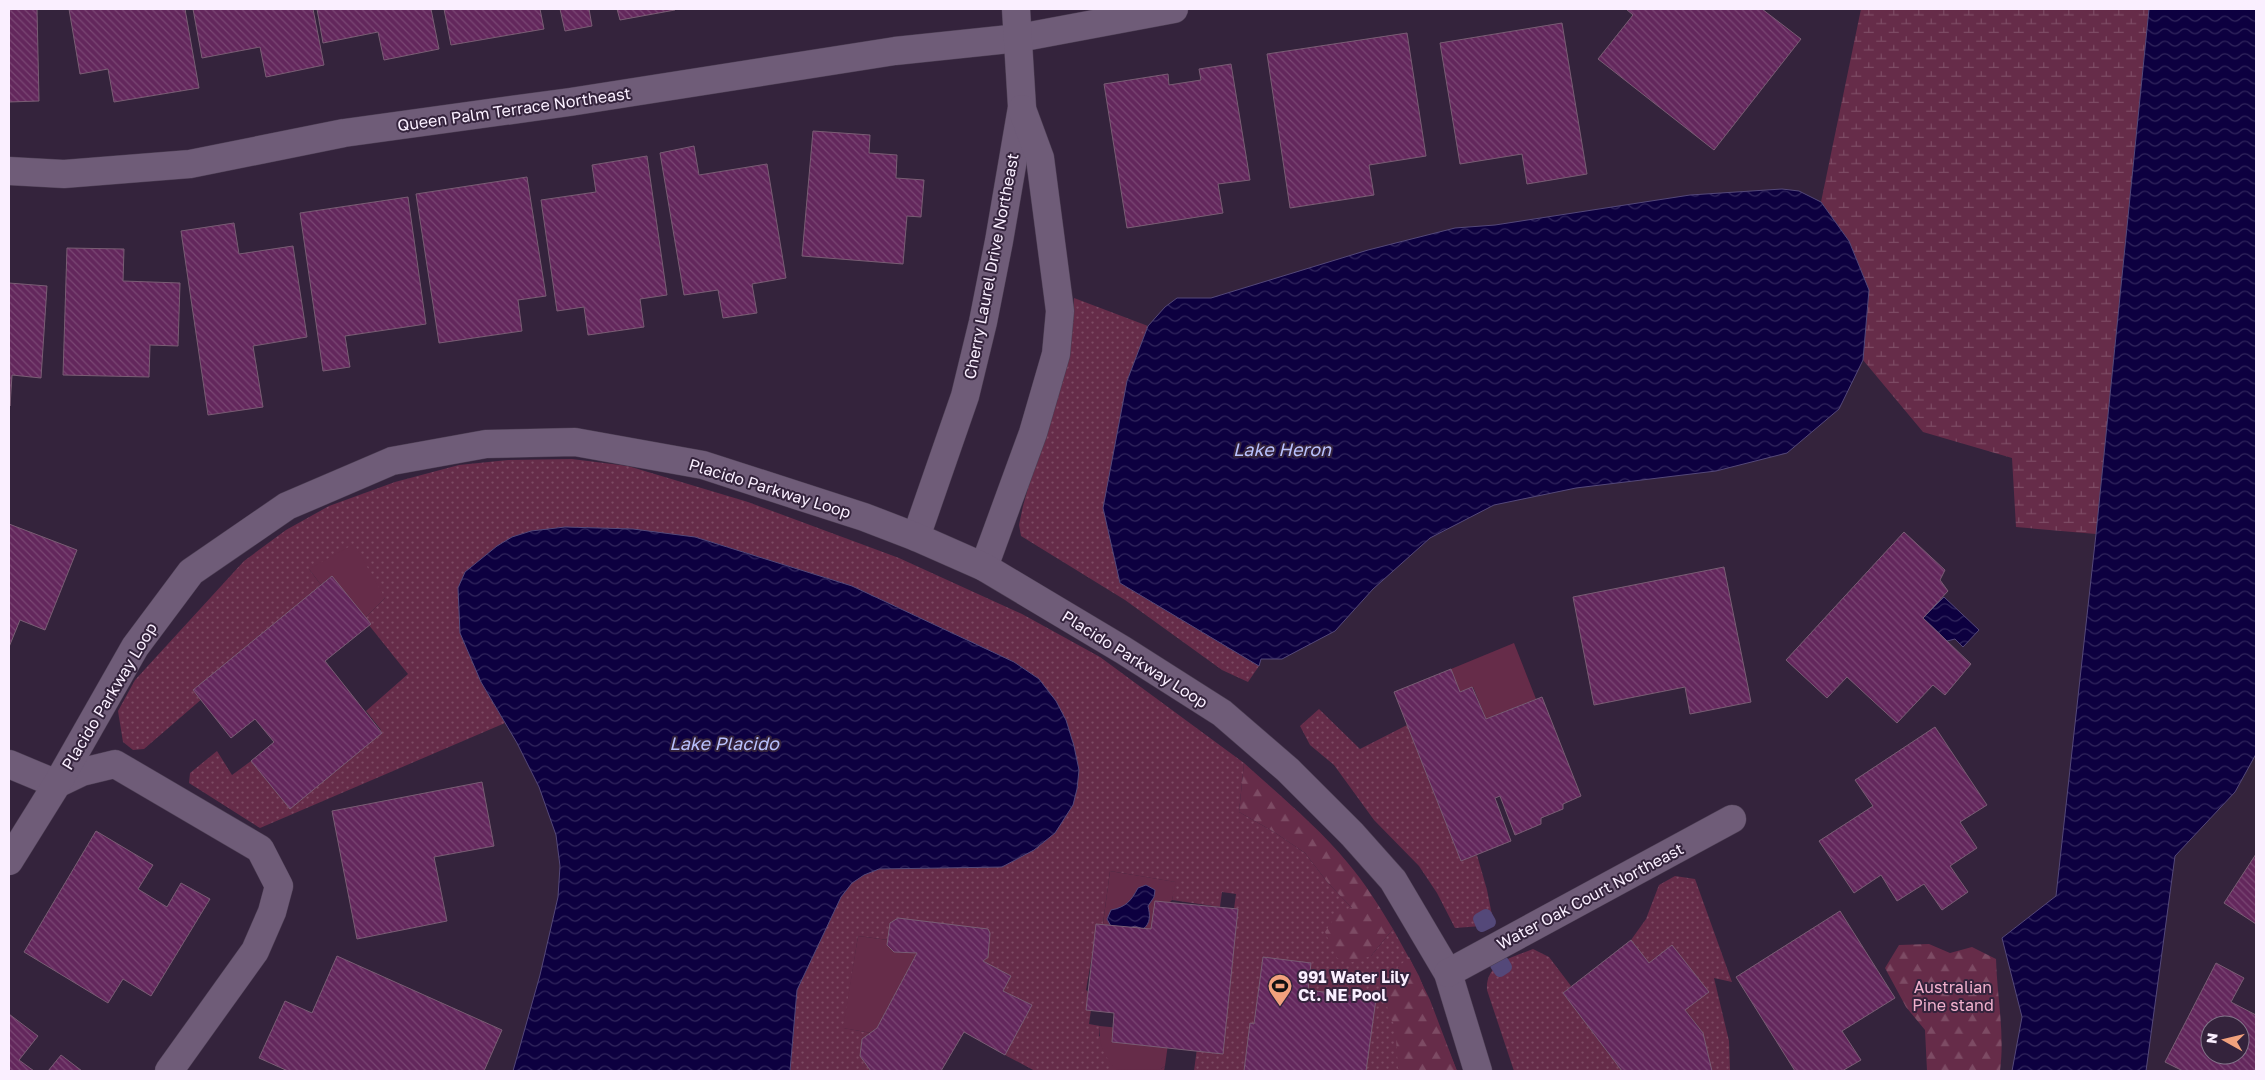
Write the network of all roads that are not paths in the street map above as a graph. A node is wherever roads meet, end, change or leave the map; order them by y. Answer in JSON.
{"nodes":[{"id":1,"x":1016,"y":9,"type":"edge"},
{"id":2,"x":1174,"y":9,"type":"edge"},
{"id":3,"x":1019,"y":38,"type":"junction"},
{"id":4,"x":1022,"y":107,"type":"junction"},
{"id":5,"x":9,"y":171,"type":"edge"},
{"id":6,"x":916,"y":538,"type":"junction"},
{"id":7,"x":984,"y":568,"type":"junction"},
{"id":8,"x":9,"y":764,"type":"edge"},
{"id":9,"x":57,"y":784,"type":"junction"},
{"id":10,"x":1732,"y":819,"type":"dead end"},
{"id":11,"x":9,"y":861,"type":"edge"},
{"id":12,"x":1448,"y":972,"type":"junction"},
{"id":13,"x":169,"y":1071,"type":"edge"},
{"id":14,"x":1478,"y":1071,"type":"edge"}],
"edges":[{"from":1,"to":3,"type":"street","name":"Cherry Laurel Drive Northeast"},
{"from":2,"to":3,"type":"street","name":"Queen Palm Terrace Northeast"},
{"from":3,"to":4,"type":"street","name":"Cherry Laurel Drive Northeast"},
{"from":3,"to":5,"type":"street","name":"Queen Palm Terrace Northeast"},
{"from":4,"to":6,"type":"street","name":"Cherry Laurel Drive Northeast"},
{"from":4,"to":7,"type":"street","name":"Cherry Laurel Drive Northeast"},
{"from":6,"to":7,"type":"street","name":"Placido Parkway Loop"},
{"from":6,"to":9,"type":"street","name":"Placido Parkway Loop"},
{"from":7,"to":12,"type":"street","name":"Placido Parkway Loop"},
{"from":8,"to":9,"type":"street"},
{"from":9,"to":11,"type":"street","name":"Placido Parkway Loop"},
{"from":9,"to":13,"type":"street"},
{"from":10,"to":12,"type":"street","name":"Water Oak Court Northeast"},
{"from":12,"to":14,"type":"street","name":"Placido Parkway Loop"}]}
